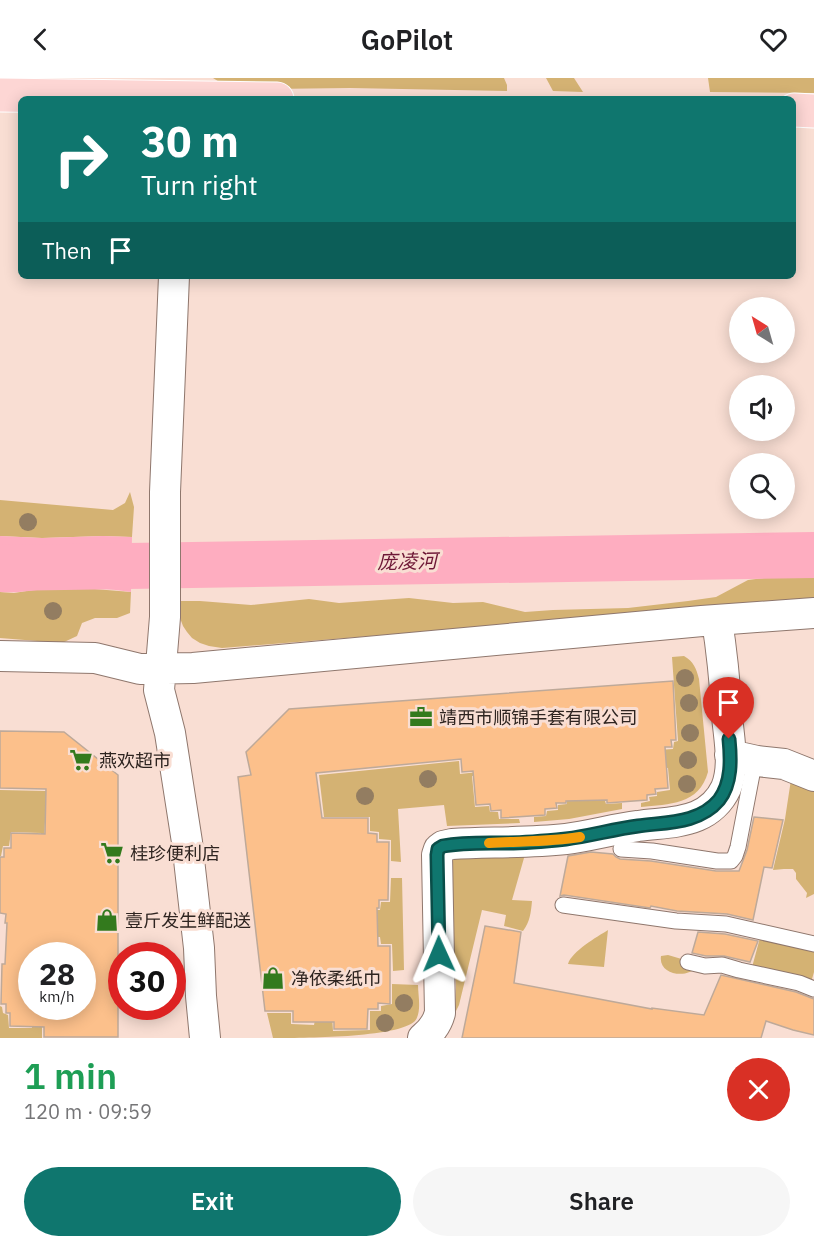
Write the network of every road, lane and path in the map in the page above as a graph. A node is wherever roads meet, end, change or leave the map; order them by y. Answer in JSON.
{"nodes":[{"id":1,"x":186,"y":91,"type":"edge"},
{"id":2,"x":0,"y":95,"type":"edge"},
{"id":3,"x":243,"y":96,"type":"edge"},
{"id":4,"x":0,"y":105,"type":"edge"},
{"id":5,"x":18,"y":106,"type":"edge"},
{"id":6,"x":796,"y":110,"type":"edge"},
{"id":7,"x":814,"y":111,"type":"edge"},
{"id":8,"x":796,"y":120,"type":"edge"},
{"id":9,"x":814,"y":121,"type":"edge"},
{"id":10,"x":174,"y":279,"type":"edge"},
{"id":11,"x":814,"y":613,"type":"edge"},
{"id":12,"x":717,"y":621,"type":"junction"},
{"id":13,"x":0,"y":656,"type":"edge"},
{"id":14,"x":161,"y":669,"type":"junction"},
{"id":15,"x":744,"y":758,"type":"junction"},
{"id":16,"x":814,"y":776,"type":"edge"},
{"id":17,"x":621,"y":849,"type":"dead end"},
{"id":18,"x":562,"y":905,"type":"dead end"},
{"id":19,"x":814,"y":944,"type":"edge"},
{"id":20,"x":688,"y":962,"type":"dead end"},
{"id":21,"x":814,"y":989,"type":"edge"},
{"id":22,"x":205,"y":1038,"type":"edge"},
{"id":23,"x":423,"y":1038,"type":"edge"}],
"edges":[{"from":1,"to":2,"type":"main road"},
{"from":1,"to":3,"type":"main road"},
{"from":4,"to":5,"type":"main road"},
{"from":6,"to":7,"type":"main road"},
{"from":8,"to":9,"type":"main road"},
{"from":10,"to":14,"type":"street"},
{"from":11,"to":12,"type":"street"},
{"from":12,"to":14,"type":"street"},
{"from":12,"to":15,"type":"street"},
{"from":13,"to":14,"type":"street"},
{"from":14,"to":22,"type":"street"},
{"from":15,"to":16,"type":"street"},
{"from":15,"to":17,"type":"lane"},
{"from":15,"to":23,"type":"street"},
{"from":18,"to":19,"type":"lane"},
{"from":20,"to":21,"type":"lane"}]}
